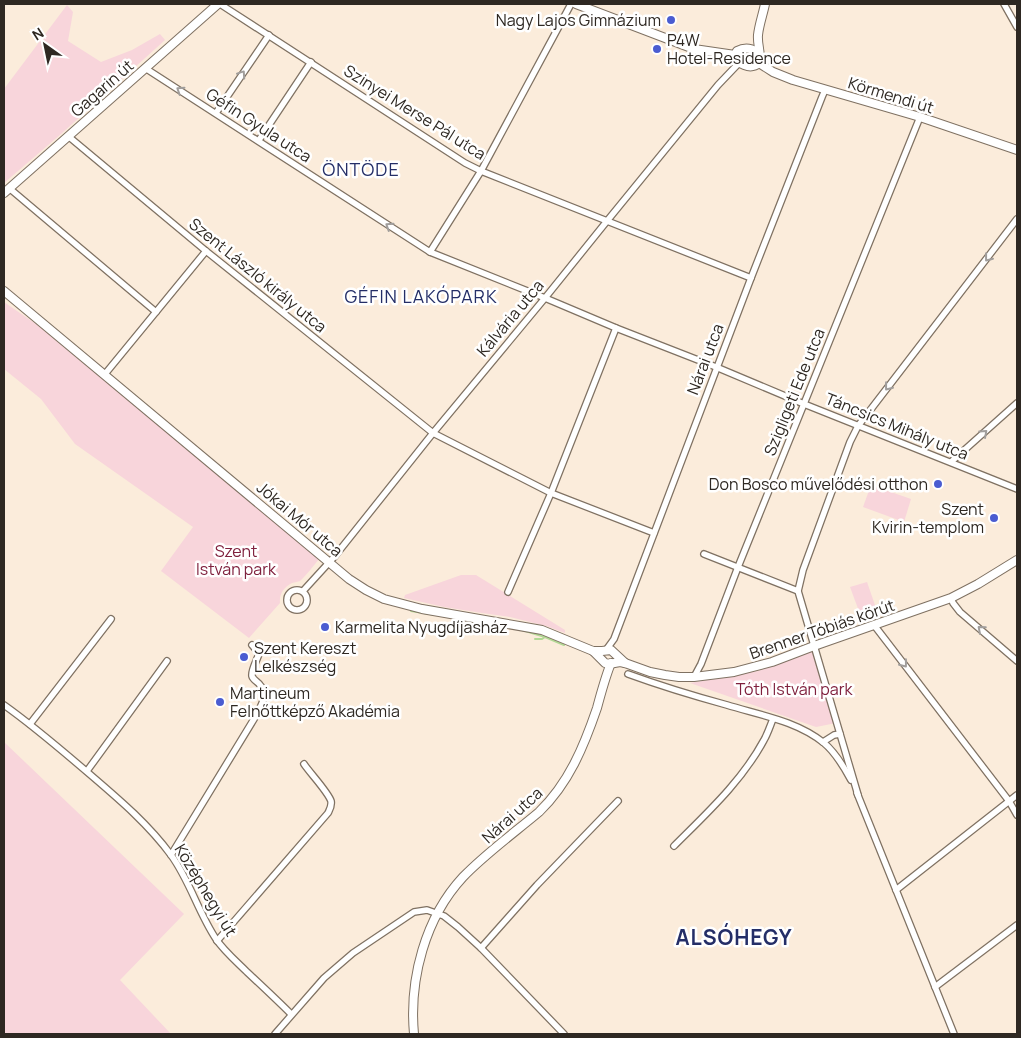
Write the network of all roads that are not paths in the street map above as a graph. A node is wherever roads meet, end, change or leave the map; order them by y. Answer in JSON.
{"nodes":[{"id":1,"x":219,"y":4,"type":"edge"},
{"id":2,"x":572,"y":4,"type":"edge"},
{"id":3,"x":576,"y":4,"type":"edge"},
{"id":4,"x":766,"y":4,"type":"edge"},
{"id":5,"x":1004,"y":4,"type":"edge"},
{"id":6,"x":1017,"y":27,"type":"edge"},
{"id":7,"x":269,"y":35,"type":"junction"},
{"id":8,"x":758,"y":35,"type":"junction"},
{"id":9,"x":745,"y":48,"type":"junction"},
{"id":10,"x":760,"y":54,"type":"junction"},
{"id":11,"x":735,"y":55,"type":"junction"},
{"id":12,"x":311,"y":62,"type":"junction"},
{"id":13,"x":739,"y":63,"type":"junction"},
{"id":14,"x":759,"y":63,"type":"junction"},
{"id":15,"x":145,"y":68,"type":"junction"},
{"id":16,"x":825,"y":90,"type":"junction"},
{"id":17,"x":216,"y":113,"type":"junction"},
{"id":18,"x":920,"y":118,"type":"junction"},
{"id":19,"x":68,"y":136,"type":"junction"},
{"id":20,"x":259,"y":140,"type":"junction"},
{"id":21,"x":1017,"y":150,"type":"edge"},
{"id":22,"x":481,"y":171,"type":"junction"},
{"id":23,"x":6,"y":190,"type":"edge"},
{"id":24,"x":1017,"y":219,"type":"edge"},
{"id":25,"x":607,"y":221,"type":"junction"},
{"id":26,"x":206,"y":251,"type":"junction"},
{"id":27,"x":430,"y":252,"type":"junction"},
{"id":28,"x":751,"y":278,"type":"junction"},
{"id":29,"x":4,"y":291,"type":"edge"},
{"id":30,"x":4,"y":298,"type":"edge"},
{"id":31,"x":545,"y":298,"type":"junction"},
{"id":32,"x":156,"y":312,"type":"junction"},
{"id":33,"x":35,"y":318,"type":"junction"},
{"id":34,"x":616,"y":328,"type":"junction"},
{"id":35,"x":716,"y":367,"type":"junction"},
{"id":36,"x":105,"y":374,"type":"junction"},
{"id":37,"x":1017,"y":403,"type":"edge"},
{"id":38,"x":804,"y":404,"type":"junction"},
{"id":39,"x":858,"y":426,"type":"junction"},
{"id":40,"x":433,"y":433,"type":"junction"},
{"id":41,"x":951,"y":462,"type":"junction"},
{"id":42,"x":1017,"y":489,"type":"edge"},
{"id":43,"x":551,"y":493,"type":"junction"},
{"id":44,"x":654,"y":533,"type":"junction"},
{"id":45,"x":704,"y":554,"type":"dead end"},
{"id":46,"x":1017,"y":560,"type":"edge"},
{"id":47,"x":329,"y":562,"type":"junction"},
{"id":48,"x":738,"y":567,"type":"junction"},
{"id":49,"x":303,"y":591,"type":"dead end"},
{"id":50,"x":798,"y":591,"type":"junction"},
{"id":51,"x":508,"y":592,"type":"dead end"},
{"id":52,"x":951,"y":598,"type":"junction"},
{"id":53,"x":111,"y":619,"type":"dead end"},
{"id":54,"x":874,"y":625,"type":"junction"},
{"id":55,"x":614,"y":639,"type":"junction"},
{"id":56,"x":252,"y":645,"type":"dead end"},
{"id":57,"x":814,"y":646,"type":"junction"},
{"id":58,"x":593,"y":650,"type":"junction"},
{"id":59,"x":605,"y":650,"type":"junction"},
{"id":60,"x":615,"y":653,"type":"junction"},
{"id":61,"x":1016,"y":658,"type":"edge"},
{"id":62,"x":167,"y":661,"type":"dead end"},
{"id":63,"x":608,"y":662,"type":"junction"},
{"id":64,"x":625,"y":663,"type":"junction"},
{"id":65,"x":628,"y":674,"type":"dead end"},
{"id":66,"x":694,"y":677,"type":"junction"},
{"id":67,"x":4,"y":705,"type":"edge"},
{"id":68,"x":773,"y":719,"type":"junction"},
{"id":69,"x":30,"y":724,"type":"junction"},
{"id":70,"x":840,"y":734,"type":"junction"},
{"id":71,"x":823,"y":742,"type":"junction"},
{"id":72,"x":304,"y":764,"type":"dead end"},
{"id":73,"x":87,"y":771,"type":"junction"},
{"id":74,"x":858,"y":795,"type":"junction"},
{"id":75,"x":1017,"y":795,"type":"edge"},
{"id":76,"x":618,"y":801,"type":"dead end"},
{"id":77,"x":1009,"y":801,"type":"junction"},
{"id":78,"x":1017,"y":816,"type":"edge"},
{"id":79,"x":674,"y":846,"type":"dead end"},
{"id":80,"x":171,"y":855,"type":"junction"},
{"id":81,"x":896,"y":890,"type":"junction"},
{"id":82,"x":438,"y":913,"type":"junction"},
{"id":83,"x":1017,"y":925,"type":"edge"},
{"id":84,"x":217,"y":941,"type":"junction"},
{"id":85,"x":481,"y":948,"type":"junction"},
{"id":86,"x":935,"y":987,"type":"junction"},
{"id":87,"x":291,"y":1014,"type":"junction"},
{"id":88,"x":275,"y":1034,"type":"edge"},
{"id":89,"x":414,"y":1034,"type":"edge"},
{"id":90,"x":564,"y":1034,"type":"edge"},
{"id":91,"x":954,"y":1034,"type":"edge"}],
"edges":[{"from":1,"to":7,"type":"street","name":"Szinyei Merse Pál utca"},
{"from":1,"to":15,"type":"street","name":"Gagarin út"},
{"from":2,"to":22,"type":"street"},
{"from":3,"to":11,"type":"street"},
{"from":4,"to":8,"type":"street"},
{"from":5,"to":6,"type":"street"},
{"from":7,"to":12,"type":"street","name":"Szinyei Merse Pál utca"},
{"from":17,"to":7,"type":"street","one_way":true},
{"from":8,"to":9,"type":"street"},
{"from":8,"to":10,"type":"street"},
{"from":9,"to":10,"type":"street"},
{"from":9,"to":11,"type":"street"},
{"from":10,"to":14,"type":"street"},
{"from":11,"to":13,"type":"street"},
{"from":12,"to":20,"type":"street"},
{"from":12,"to":22,"type":"street","name":"Szinyei Merse Pál utca"},
{"from":13,"to":14,"type":"street"},
{"from":13,"to":25,"type":"street","name":"Kálvária utca"},
{"from":14,"to":16,"type":"street","name":"Körmendi út"},
{"from":17,"to":15,"type":"street","name":"Géfin Gyula utca","one_way":true},
{"from":15,"to":19,"type":"street","name":"Gagarin út"},
{"from":16,"to":18,"type":"street","name":"Körmendi út"},
{"from":16,"to":28,"type":"street","name":"Nárai utca"},
{"from":17,"to":20,"type":"street","name":"Géfin Gyula utca"},
{"from":18,"to":21,"type":"street","name":"Körmendi út"},
{"from":18,"to":38,"type":"street","name":"Szigligeti Ede utca"},
{"from":19,"to":23,"type":"street","name":"Gagarin út"},
{"from":19,"to":26,"type":"street","name":"Szent László király utca"},
{"from":27,"to":20,"type":"street","name":"Géfin Gyula utca","one_way":true},
{"from":22,"to":25,"type":"street","name":"Szinyei Merse Pál utca"},
{"from":22,"to":27,"type":"street"},
{"from":23,"to":32,"type":"street"},
{"from":24,"to":39,"type":"street","one_way":true},
{"from":25,"to":28,"type":"street","name":"Szinyei Merse Pál utca"},
{"from":25,"to":31,"type":"street","name":"Kálvária utca"},
{"from":26,"to":32,"type":"street"},
{"from":26,"to":40,"type":"street","name":"Szent László király utca"},
{"from":27,"to":31,"type":"street","name":"Géfin Gyula utca"},
{"from":28,"to":35,"type":"street","name":"Nárai utca"},
{"from":29,"to":33,"type":"street","name":"Jókai Mór utca"},
{"from":30,"to":33,"type":"street","name":"Jókai Mór utca"},
{"from":31,"to":34,"type":"street","name":"Táncsics Mihály utca"},
{"from":31,"to":40,"type":"street","name":"Kálvária utca"},
{"from":32,"to":36,"type":"street"},
{"from":33,"to":36,"type":"street","name":"Jókai Mór utca"},
{"from":34,"to":35,"type":"street","name":"Táncsics Mihály utca"},
{"from":34,"to":43,"type":"street"},
{"from":35,"to":38,"type":"street","name":"Táncsics Mihály utca"},
{"from":35,"to":44,"type":"street","name":"Nárai utca"},
{"from":36,"to":47,"type":"street","name":"Jókai Mór utca"},
{"from":41,"to":37,"type":"street","one_way":true},
{"from":38,"to":39,"type":"street","name":"Táncsics Mihály utca"},
{"from":38,"to":48,"type":"street","name":"Szigligeti Ede utca"},
{"from":39,"to":41,"type":"street","name":"Táncsics Mihály utca"},
{"from":39,"to":50,"type":"street"},
{"from":40,"to":43,"type":"street","name":"Szent László király utca"},
{"from":40,"to":47,"type":"street","name":"Kálvária utca"},
{"from":41,"to":42,"type":"street","name":"Táncsics Mihály utca"},
{"from":43,"to":44,"type":"street","name":"Szent László király utca"},
{"from":43,"to":51,"type":"street"},
{"from":44,"to":55,"type":"street","name":"Nárai utca"},
{"from":45,"to":48,"type":"street"},
{"from":46,"to":52,"type":"street","name":"Brenner Tóbiás körút"},
{"from":47,"to":49,"type":"street","name":"Kálvária utca"},
{"from":47,"to":58,"type":"street","name":"Jókai Mór utca"},
{"from":48,"to":50,"type":"street"},
{"from":48,"to":66,"type":"street","name":"Szigligeti Ede utca"},
{"from":50,"to":57,"type":"street"},
{"from":52,"to":54,"type":"street","name":"Brenner Tóbiás körút"},
{"from":61,"to":52,"type":"street","one_way":true},
{"from":53,"to":69,"type":"street"},
{"from":54,"to":57,"type":"street","name":"Brenner Tóbiás körút"},
{"from":54,"to":77,"type":"street","one_way":true},
{"from":55,"to":59,"type":"street","name":"Nárai utca"},
{"from":55,"to":60,"type":"street","name":"Nárai utca"},
{"from":56,"to":80,"type":"street"},
{"from":57,"to":66,"type":"street","name":"Brenner Tóbiás körút"},
{"from":57,"to":70,"type":"street"},
{"from":58,"to":59,"type":"street","name":"Jókai Mór utca"},
{"from":58,"to":63,"type":"street","name":"Jókai Mór utca"},
{"from":59,"to":60,"type":"street","name":"Jókai Mór utca"},
{"from":59,"to":63,"type":"street"},
{"from":60,"to":63,"type":"street"},
{"from":60,"to":64,"type":"street","name":"Brenner Tóbiás körút"},
{"from":62,"to":73,"type":"street"},
{"from":63,"to":64,"type":"street","name":"Brenner Tóbiás körút"},
{"from":63,"to":82,"type":"street","name":"Nárai utca"},
{"from":64,"to":66,"type":"street","name":"Brenner Tóbiás körút"},
{"from":65,"to":68,"type":"street"},
{"from":67,"to":69,"type":"street","name":"Középhegyi út"},
{"from":68,"to":71,"type":"street"},
{"from":68,"to":79,"type":"street"},
{"from":69,"to":73,"type":"street","name":"Középhegyi út"},
{"from":70,"to":71,"type":"street"},
{"from":70,"to":74,"type":"street"},
{"from":71,"to":74,"type":"street"},
{"from":72,"to":84,"type":"street"},
{"from":73,"to":80,"type":"street","name":"Középhegyi út"},
{"from":74,"to":81,"type":"street"},
{"from":75,"to":77,"type":"street"},
{"from":76,"to":85,"type":"street"},
{"from":77,"to":78,"type":"street"},
{"from":77,"to":81,"type":"street"},
{"from":80,"to":84,"type":"street","name":"Középhegyi út"},
{"from":81,"to":86,"type":"street"},
{"from":82,"to":85,"type":"street"},
{"from":82,"to":87,"type":"street"},
{"from":82,"to":89,"type":"street","name":"Nárai utca"},
{"from":83,"to":86,"type":"street"},
{"from":84,"to":87,"type":"street","name":"Középhegyi út"},
{"from":85,"to":90,"type":"street"},
{"from":86,"to":91,"type":"street"},
{"from":87,"to":88,"type":"street"}]}
